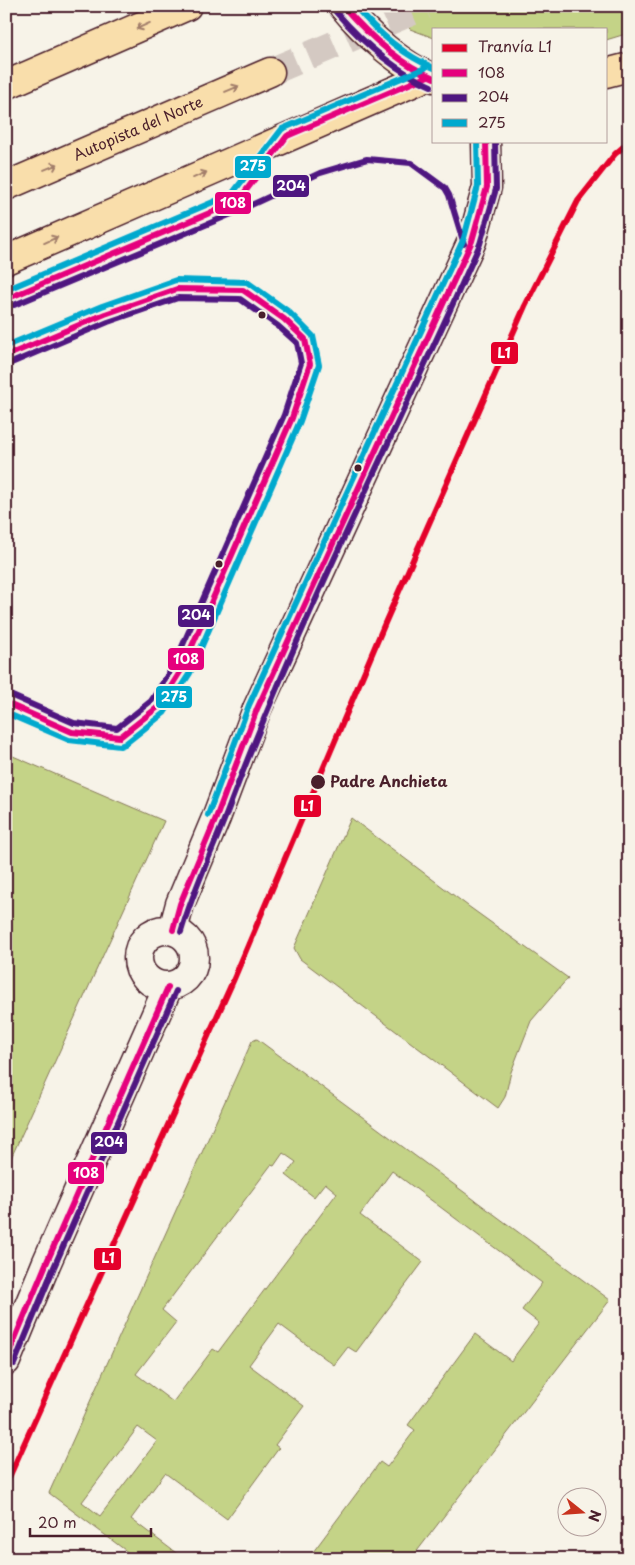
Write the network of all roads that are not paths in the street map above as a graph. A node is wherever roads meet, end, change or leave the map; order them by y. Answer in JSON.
{"nodes":[{"id":1,"x":187,"y":6,"type":"edge"},
{"id":2,"x":343,"y":6,"type":"edge"},
{"id":3,"x":629,"y":66,"type":"edge"},
{"id":4,"x":270,"y":72,"type":"tunnel mouth"},
{"id":5,"x":608,"y":72,"type":"edge"},
{"id":6,"x":431,"y":77,"type":"edge"},
{"id":7,"x":6,"y":85,"type":"edge"},
{"id":8,"x":486,"y":142,"type":"edge"},
{"id":9,"x":6,"y":186,"type":"edge"},
{"id":10,"x":6,"y":260,"type":"edge"},
{"id":11,"x":173,"y":930,"type":"junction"},
{"id":12,"x":168,"y":987,"type":"junction"},
{"id":13,"x":6,"y":1361,"type":"edge"}],
"edges":[{"from":1,"to":7,"type":"main road","one_way":true},
{"from":2,"to":6,"type":"main road"},
{"from":3,"to":5,"type":"main road"},
{"from":9,"to":4,"type":"main road","name":"Autopista del Norte","one_way":true},
{"from":10,"to":6,"type":"main road","one_way":true},
{"from":8,"to":11,"type":"street"},
{"from":11,"to":12,"type":"street"},
{"from":11,"to":12,"type":"street"},
{"from":12,"to":13,"type":"street"}]}
